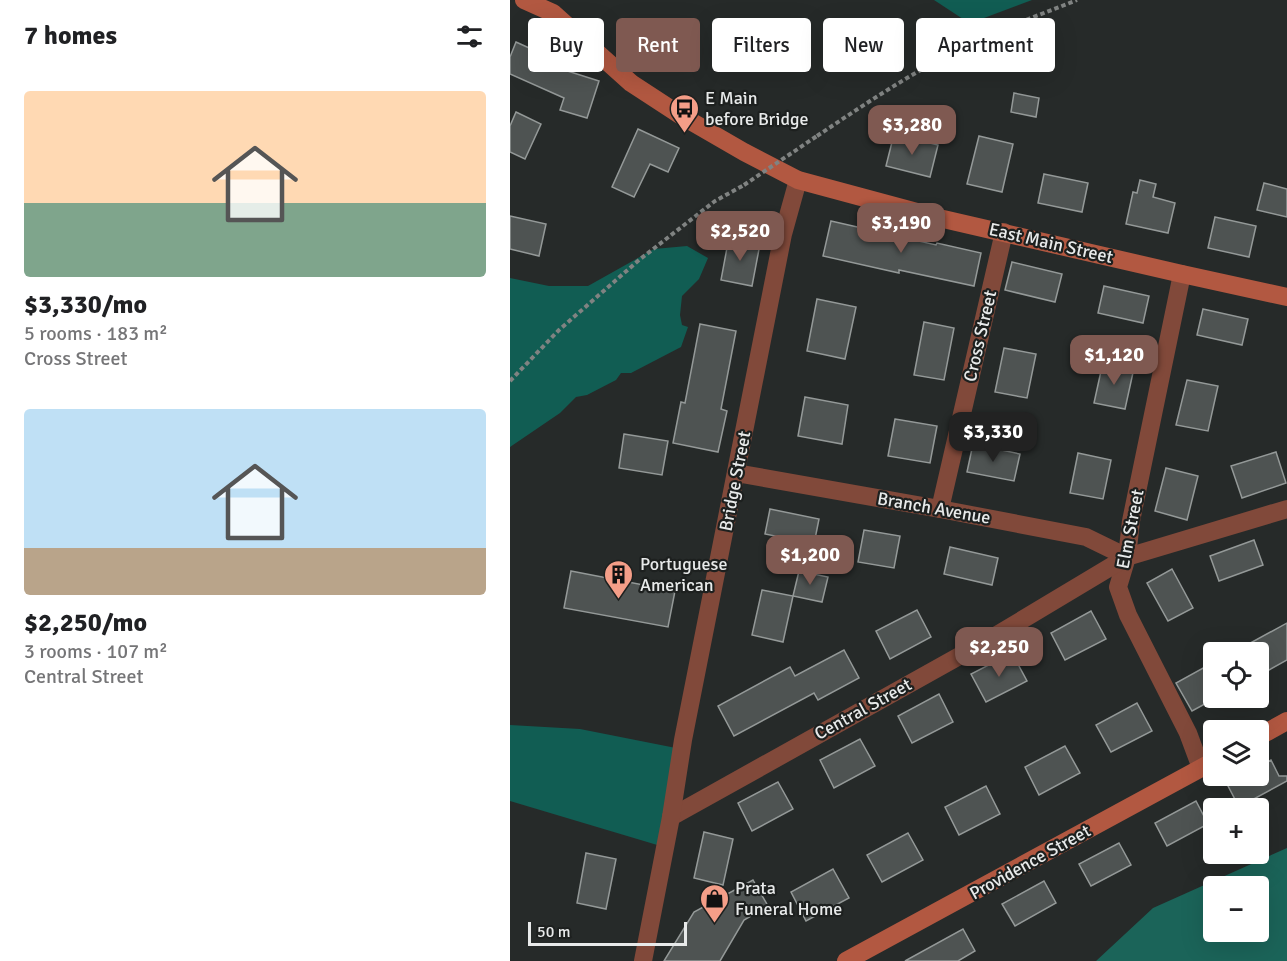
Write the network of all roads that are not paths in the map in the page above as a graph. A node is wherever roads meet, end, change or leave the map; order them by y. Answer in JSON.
{"nodes":[{"id":1,"x":524,"y":0,"type":"edge"},
{"id":2,"x":540,"y":0,"type":"edge"},
{"id":3,"x":553,"y":13,"type":"junction"},
{"id":4,"x":798,"y":180,"type":"junction"},
{"id":5,"x":1004,"y":232,"type":"junction"},
{"id":6,"x":1182,"y":274,"type":"junction"},
{"id":7,"x":1287,"y":297,"type":"edge"},
{"id":8,"x":736,"y":473,"type":"junction"},
{"id":9,"x":940,"y":509,"type":"junction"},
{"id":10,"x":1287,"y":509,"type":"edge"},
{"id":11,"x":1127,"y":557,"type":"junction"},
{"id":12,"x":1287,"y":721,"type":"edge"},
{"id":13,"x":1269,"y":731,"type":"edge"},
{"id":14,"x":1203,"y":758,"type":"edge"},
{"id":15,"x":1203,"y":767,"type":"edge"},
{"id":16,"x":672,"y":817,"type":"junction"},
{"id":17,"x":643,"y":961,"type":"edge"},
{"id":18,"x":846,"y":961,"type":"edge"}],
"edges":[{"from":1,"to":3,"type":"main road"},
{"from":2,"to":3,"type":"main road"},
{"from":3,"to":4,"type":"main road","name":"East Main Street"},
{"from":4,"to":5,"type":"main road","name":"East Main Street"},
{"from":4,"to":8,"type":"street","name":"Bridge Street"},
{"from":5,"to":6,"type":"main road","name":"East Main Street"},
{"from":5,"to":9,"type":"street","name":"Cross Street"},
{"from":6,"to":7,"type":"main road","name":"East Main Street"},
{"from":6,"to":11,"type":"street","name":"Elm Street"},
{"from":8,"to":9,"type":"street","name":"Branch Avenue"},
{"from":8,"to":16,"type":"street","name":"Bridge Street"},
{"from":9,"to":11,"type":"street","name":"Branch Avenue"},
{"from":10,"to":11,"type":"street","name":"Central Street"},
{"from":11,"to":14,"type":"street","name":"Elm Street"},
{"from":11,"to":16,"type":"street","name":"Central Street"},
{"from":12,"to":13,"type":"main road"},
{"from":15,"to":18,"type":"main road","name":"Providence Street"},
{"from":16,"to":17,"type":"street","name":"Bridge Street"}]}
